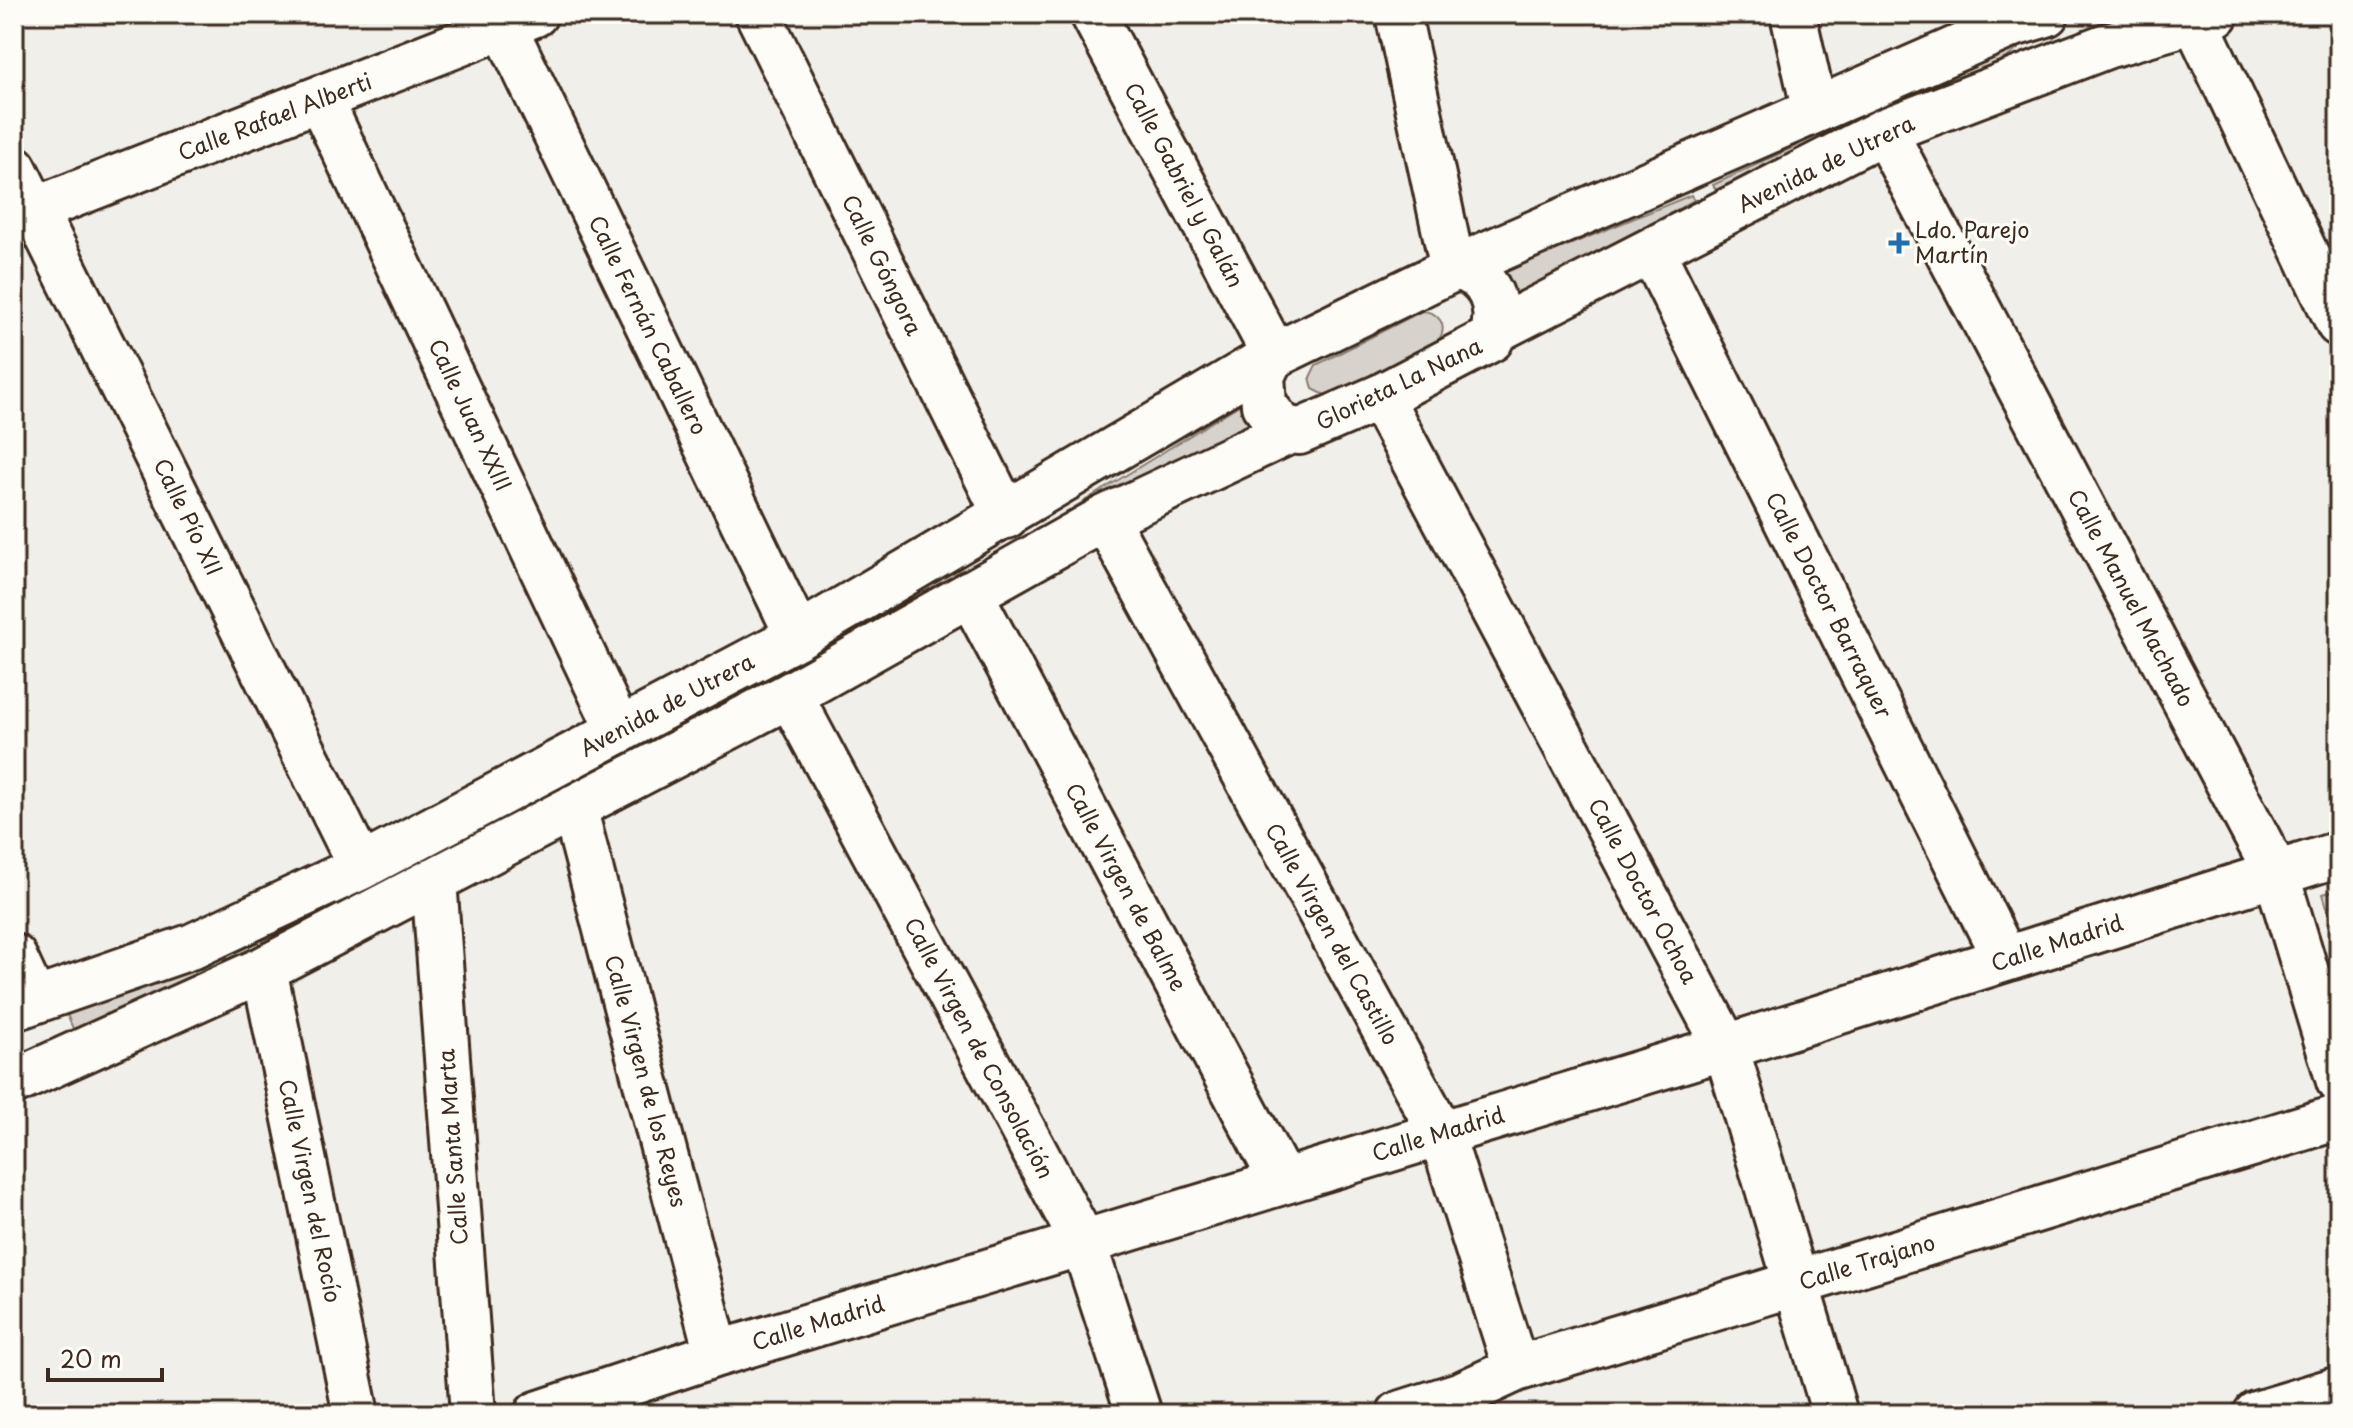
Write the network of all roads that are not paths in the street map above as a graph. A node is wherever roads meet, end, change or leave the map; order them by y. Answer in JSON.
{"nodes":[{"id":1,"x":758,"y":14,"type":"edge"},
{"id":2,"x":1093,"y":14,"type":"edge"},
{"id":3,"x":1398,"y":14,"type":"edge"},
{"id":4,"x":1793,"y":14,"type":"edge"},
{"id":5,"x":2046,"y":14,"type":"edge"},
{"id":6,"x":2206,"y":17,"type":"edge"},
{"id":7,"x":512,"y":18,"type":"edge"},
{"id":8,"x":2104,"y":29,"type":"edge"},
{"id":9,"x":320,"y":99,"type":"junction"},
{"id":10,"x":1814,"y":108,"type":"junction"},
{"id":11,"x":1884,"y":131,"type":"junction"},
{"id":12,"x":14,"y":168,"type":"edge"},
{"id":13,"x":25,"y":214,"type":"edge"},
{"id":14,"x":1652,"y":251,"type":"junction"},
{"id":15,"x":1454,"y":268,"type":"junction"},
{"id":16,"x":2339,"y":324,"type":"edge"},
{"id":17,"x":1494,"y":331,"type":"junction"},
{"id":18,"x":1273,"y":357,"type":"junction"},
{"id":19,"x":1380,"y":397,"type":"junction"},
{"id":20,"x":1290,"y":431,"type":"junction"},
{"id":21,"x":1006,"y":516,"type":"junction"},
{"id":22,"x":1105,"y":518,"type":"junction"},
{"id":23,"x":970,"y":593,"type":"junction"},
{"id":24,"x":798,"y":636,"type":"junction"},
{"id":25,"x":790,"y":695,"type":"junction"},
{"id":26,"x":619,"y":731,"type":"junction"},
{"id":27,"x":574,"y":807,"type":"junction"},
{"id":28,"x":2339,"y":854,"type":"edge"},
{"id":29,"x":361,"y":867,"type":"junction"},
{"id":30,"x":2276,"y":873,"type":"junction"},
{"id":31,"x":434,"y":880,"type":"junction"},
{"id":32,"x":14,"y":957,"type":"edge"},
{"id":33,"x":2005,"y":959,"type":"junction"},
{"id":34,"x":264,"y":969,"type":"junction"},
{"id":35,"x":28,"y":1002,"type":"edge"},
{"id":36,"x":1726,"y":1047,"type":"junction"},
{"id":37,"x":60,"y":1064,"type":"junction"},
{"id":38,"x":2339,"y":1081,"type":"edge"},
{"id":39,"x":14,"y":1082,"type":"edge"},
{"id":40,"x":2339,"y":1117,"type":"edge"},
{"id":41,"x":1441,"y":1133,"type":"junction"},
{"id":42,"x":1282,"y":1181,"type":"junction"},
{"id":43,"x":1083,"y":1242,"type":"junction"},
{"id":44,"x":1796,"y":1284,"type":"junction"},
{"id":45,"x":717,"y":1354,"type":"junction"},
{"id":46,"x":1516,"y":1369,"type":"junction"},
{"id":47,"x":2339,"y":1389,"type":"edge"},
{"id":48,"x":1464,"y":1404,"type":"edge"},
{"id":49,"x":356,"y":1414,"type":"edge"},
{"id":50,"x":473,"y":1414,"type":"edge"},
{"id":51,"x":537,"y":1414,"type":"edge"},
{"id":52,"x":1139,"y":1414,"type":"edge"},
{"id":53,"x":1399,"y":1414,"type":"edge"},
{"id":54,"x":1835,"y":1414,"type":"edge"},
{"id":55,"x":2256,"y":1414,"type":"edge"}],
"edges":[{"from":1,"to":21,"type":"street","name":"Calle Góngora"},
{"from":2,"to":18,"type":"street","name":"Calle Gabriel y Galán"},
{"from":3,"to":15,"type":"street"},
{"from":4,"to":10,"type":"street"},
{"from":5,"to":10,"type":"street"},
{"from":6,"to":8,"type":"street","name":"Avenida de Utrera"},
{"from":6,"to":16,"type":"street"},
{"from":7,"to":9,"type":"street","name":"Calle Rafael Alberti"},
{"from":7,"to":24,"type":"street","name":"Calle Fernán Caballero"},
{"from":8,"to":11,"type":"street","name":"Avenida de Utrera"},
{"from":9,"to":13,"type":"street","name":"Calle Rafael Alberti"},
{"from":9,"to":26,"type":"street","name":"Calle Juan XXIII"},
{"from":10,"to":15,"type":"street"},
{"from":11,"to":14,"type":"street","name":"Avenida de Utrera"},
{"from":11,"to":30,"type":"street","name":"Calle Manuel Machado"},
{"from":12,"to":13,"type":"street","name":"Calle Pío XII"},
{"from":13,"to":29,"type":"street","name":"Calle Pío XII"},
{"from":14,"to":17,"type":"street","name":"Avenida de Utrera"},
{"from":14,"to":33,"type":"street","name":"Calle Doctor Barraquer"},
{"from":15,"to":17,"type":"street","name":"Glorieta La Nana"},
{"from":15,"to":18,"type":"street"},
{"from":17,"to":19,"type":"street","name":"Glorieta La Nana"},
{"from":18,"to":20,"type":"street","name":"Glorieta La Nana"},
{"from":18,"to":21,"type":"street","name":"Avenida de Utrera"},
{"from":19,"to":20,"type":"street","name":"Glorieta La Nana"},
{"from":19,"to":36,"type":"street","name":"Calle Doctor Ochoa"},
{"from":20,"to":22,"type":"street"},
{"from":21,"to":24,"type":"street","name":"Avenida de Utrera"},
{"from":22,"to":23,"type":"street"},
{"from":22,"to":41,"type":"street","name":"Calle Virgen del Castillo"},
{"from":23,"to":25,"type":"street"},
{"from":23,"to":42,"type":"street","name":"Calle Virgen de Balme"},
{"from":24,"to":26,"type":"street","name":"Avenida de Utrera"},
{"from":25,"to":27,"type":"street"},
{"from":25,"to":43,"type":"street","name":"Calle Virgen de Consolación"},
{"from":26,"to":29,"type":"street","name":"Avenida de Utrera"},
{"from":27,"to":31,"type":"street"},
{"from":27,"to":45,"type":"street","name":"Calle Virgen de los Reyes"},
{"from":28,"to":30,"type":"street","name":"Calle Madrid"},
{"from":29,"to":35,"type":"street","name":"Avenida de Utrera"},
{"from":30,"to":33,"type":"street","name":"Calle Madrid"},
{"from":30,"to":38,"type":"street","name":"Calle Manuel Machado"},
{"from":31,"to":34,"type":"street"},
{"from":31,"to":50,"type":"street","name":"Calle Santa Marta"},
{"from":32,"to":35,"type":"street"},
{"from":33,"to":36,"type":"street","name":"Calle Madrid"},
{"from":34,"to":37,"type":"street"},
{"from":34,"to":49,"type":"street","name":"Calle Virgen del Rocío"},
{"from":35,"to":37,"type":"street"},
{"from":36,"to":41,"type":"street","name":"Calle Madrid"},
{"from":36,"to":44,"type":"street","name":"Calle Doctor Ochoa"},
{"from":37,"to":39,"type":"street"},
{"from":40,"to":44,"type":"street","name":"Calle Trajano"},
{"from":41,"to":42,"type":"street","name":"Calle Madrid"},
{"from":41,"to":46,"type":"street","name":"Calle Virgen del Castillo"},
{"from":42,"to":43,"type":"street","name":"Calle Madrid"},
{"from":43,"to":45,"type":"street","name":"Calle Madrid"},
{"from":43,"to":52,"type":"street","name":"Calle Virgen de Consolación"},
{"from":44,"to":46,"type":"street","name":"Calle Trajano"},
{"from":44,"to":54,"type":"street","name":"Calle Doctor Ochoa"},
{"from":45,"to":51,"type":"street","name":"Calle Madrid"},
{"from":46,"to":48,"type":"street","name":"Calle Trajano"},
{"from":47,"to":55,"type":"street"},
{"from":48,"to":53,"type":"street","name":"Calle Trajano"}]}
